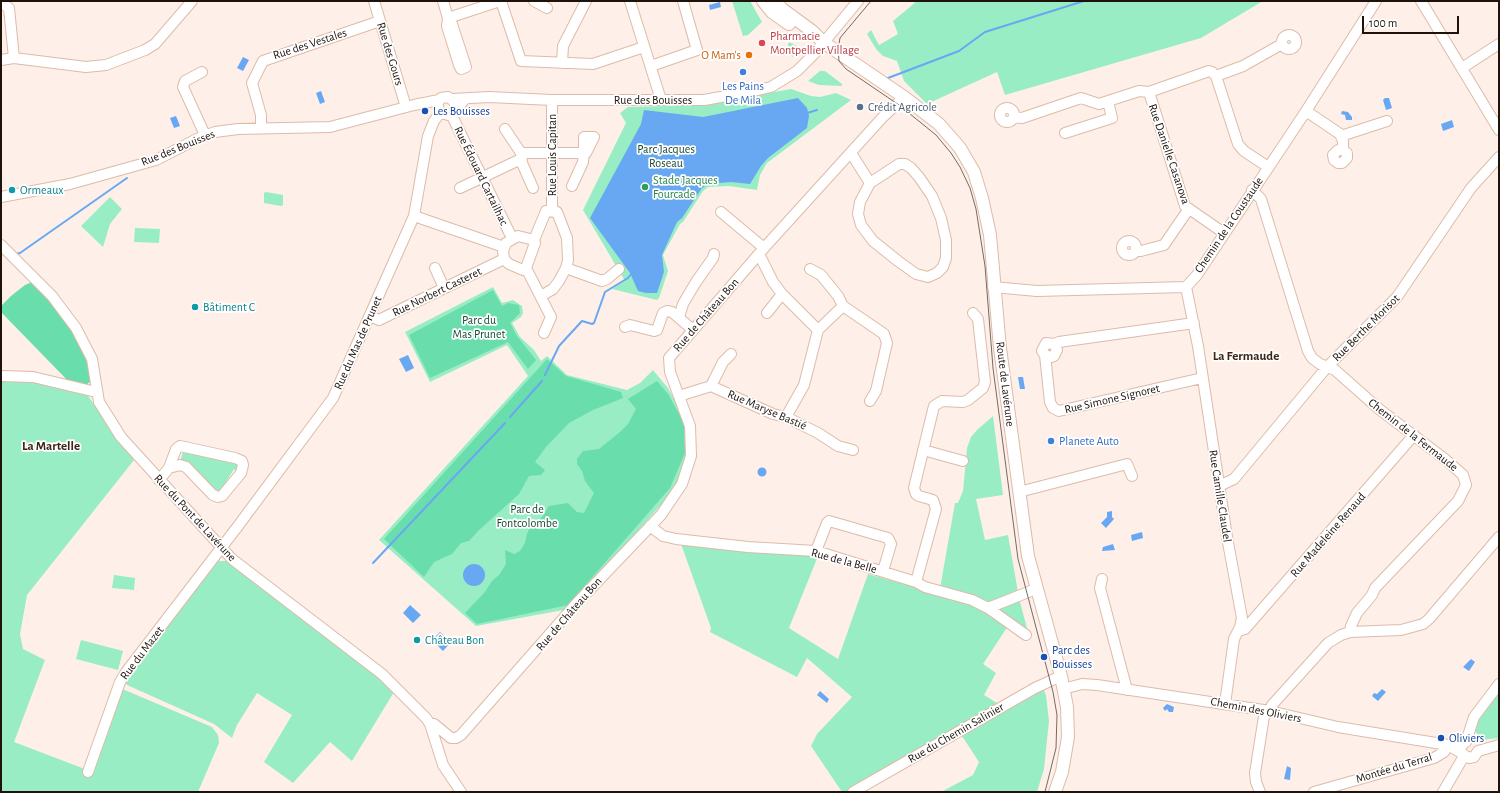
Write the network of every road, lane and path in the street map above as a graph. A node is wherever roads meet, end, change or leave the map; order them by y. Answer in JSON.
{"nodes":[{"id":1,"x":192,"y":1,"type":"edge"},
{"id":2,"x":374,"y":1,"type":"edge"},
{"id":3,"x":443,"y":1,"type":"edge"},
{"id":4,"x":501,"y":1,"type":"edge"},
{"id":5,"x":534,"y":1,"type":"edge"},
{"id":6,"x":586,"y":1,"type":"edge"},
{"id":7,"x":630,"y":1,"type":"edge"},
{"id":8,"x":683,"y":1,"type":"edge"},
{"id":9,"x":763,"y":1,"type":"edge"},
{"id":10,"x":775,"y":1,"type":"edge"},
{"id":11,"x":858,"y":1,"type":"edge"},
{"id":12,"x":1421,"y":1,"type":"edge"},
{"id":13,"x":1372,"y":2,"type":"edge"},
{"id":14,"x":6,"y":4,"type":"edge"},
{"id":15,"x":547,"y":8,"type":"dead end"},
{"id":16,"x":380,"y":21,"type":"junction"},
{"id":17,"x":823,"y":42,"type":"junction"},
{"id":18,"x":1282,"y":44,"type":"dead end"},
{"id":19,"x":1499,"y":44,"type":"edge"},
{"id":20,"x":644,"y":47,"type":"junction"},
{"id":21,"x":14,"y":58,"type":"junction"},
{"id":22,"x":1,"y":60,"type":"edge"},
{"id":23,"x":562,"y":63,"type":"junction"},
{"id":24,"x":651,"y":66,"type":"junction"},
{"id":25,"x":1462,"y":68,"type":"junction"},
{"id":26,"x":202,"y":72,"type":"dead end"},
{"id":27,"x":1216,"y":76,"type":"junction"},
{"id":28,"x":1149,"y":92,"type":"junction"},
{"id":29,"x":904,"y":97,"type":"junction"},
{"id":30,"x":552,"y":100,"type":"junction"},
{"id":31,"x":661,"y":100,"type":"junction"},
{"id":32,"x":1108,"y":101,"type":"junction"},
{"id":33,"x":406,"y":107,"type":"junction"},
{"id":34,"x":439,"y":107,"type":"junction"},
{"id":35,"x":453,"y":107,"type":"junction"},
{"id":36,"x":1306,"y":111,"type":"junction"},
{"id":37,"x":1014,"y":117,"type":"dead end"},
{"id":38,"x":1387,"y":121,"type":"dead end"},
{"id":39,"x":262,"y":128,"type":"junction"},
{"id":40,"x":505,"y":129,"type":"dead end"},
{"id":41,"x":1499,"y":130,"type":"edge"},
{"id":42,"x":1065,"y":133,"type":"dead end"},
{"id":43,"x":205,"y":135,"type":"junction"},
{"id":44,"x":1341,"y":136,"type":"junction"},
{"id":45,"x":1343,"y":150,"type":"dead end"},
{"id":46,"x":552,"y":153,"type":"junction"},
{"id":47,"x":851,"y":153,"type":"junction"},
{"id":48,"x":521,"y":156,"type":"junction"},
{"id":49,"x":1499,"y":157,"type":"edge"},
{"id":50,"x":1268,"y":167,"type":"junction"},
{"id":51,"x":482,"y":177,"type":"junction"},
{"id":52,"x":870,"y":183,"type":"junction"},
{"id":53,"x":572,"y":186,"type":"dead end"},
{"id":54,"x":460,"y":188,"type":"dead end"},
{"id":55,"x":533,"y":188,"type":"dead end"},
{"id":56,"x":1252,"y":190,"type":"junction"},
{"id":57,"x":1,"y":197,"type":"edge"},
{"id":58,"x":552,"y":210,"type":"junction"},
{"id":59,"x":1188,"y":210,"type":"junction"},
{"id":60,"x":721,"y":212,"type":"dead end"},
{"id":61,"x":414,"y":216,"type":"junction"},
{"id":62,"x":1224,"y":233,"type":"junction"},
{"id":63,"x":512,"y":238,"type":"junction"},
{"id":64,"x":534,"y":240,"type":"junction"},
{"id":65,"x":1,"y":245,"type":"edge"},
{"id":66,"x":504,"y":247,"type":"junction"},
{"id":67,"x":762,"y":251,"type":"junction"},
{"id":68,"x":1136,"y":251,"type":"dead end"},
{"id":69,"x":714,"y":254,"type":"dead end"},
{"id":70,"x":504,"y":259,"type":"junction"},
{"id":71,"x":435,"y":268,"type":"dead end"},
{"id":72,"x":526,"y":268,"type":"junction"},
{"id":73,"x":566,"y":268,"type":"junction"},
{"id":74,"x":619,"y":269,"type":"dead end"},
{"id":75,"x":810,"y":269,"type":"dead end"},
{"id":76,"x":1186,"y":286,"type":"junction"},
{"id":77,"x":993,"y":287,"type":"junction"},
{"id":78,"x":444,"y":288,"type":"junction"},
{"id":79,"x":782,"y":294,"type":"junction"},
{"id":80,"x":541,"y":296,"type":"junction"},
{"id":81,"x":843,"y":306,"type":"junction"},
{"id":82,"x":767,"y":313,"type":"dead end"},
{"id":83,"x":973,"y":313,"type":"dead end"},
{"id":84,"x":370,"y":316,"type":"junction"},
{"id":85,"x":679,"y":317,"type":"junction"},
{"id":86,"x":1194,"y":324,"type":"junction"},
{"id":87,"x":625,"y":327,"type":"dead end"},
{"id":88,"x":693,"y":330,"type":"junction"},
{"id":89,"x":818,"y":330,"type":"junction"},
{"id":90,"x":544,"y":333,"type":"dead end"},
{"id":91,"x":732,"y":354,"type":"dead end"},
{"id":92,"x":1326,"y":367,"type":"junction"},
{"id":93,"x":1,"y":376,"type":"edge"},
{"id":94,"x":1202,"y":378,"type":"junction"},
{"id":95,"x":711,"y":386,"type":"junction"},
{"id":96,"x":96,"y":392,"type":"junction"},
{"id":97,"x":679,"y":396,"type":"junction"},
{"id":98,"x":870,"y":401,"type":"dead end"},
{"id":99,"x":786,"y":417,"type":"junction"},
{"id":100,"x":1414,"y":435,"type":"junction"},
{"id":101,"x":853,"y":450,"type":"dead end"},
{"id":102,"x":924,"y":450,"type":"junction"},
{"id":103,"x":963,"y":461,"type":"dead end"},
{"id":104,"x":169,"y":468,"type":"junction"},
{"id":105,"x":1132,"y":476,"type":"dead end"},
{"id":106,"x":159,"y":480,"type":"junction"},
{"id":107,"x":1219,"y":486,"type":"junction"},
{"id":108,"x":1019,"y":492,"type":"junction"},
{"id":109,"x":650,"y":526,"type":"junction"},
{"id":110,"x":1499,"y":537,"type":"edge"},
{"id":111,"x":222,"y":548,"type":"junction"},
{"id":112,"x":816,"y":551,"type":"junction"},
{"id":113,"x":883,"y":571,"type":"junction"},
{"id":114,"x":1102,"y":579,"type":"dead end"},
{"id":115,"x":916,"y":582,"type":"junction"},
{"id":116,"x":1036,"y":589,"type":"junction"},
{"id":117,"x":988,"y":608,"type":"junction"},
{"id":118,"x":1238,"y":631,"type":"junction"},
{"id":119,"x":1350,"y":632,"type":"junction"},
{"id":120,"x":1026,"y":635,"type":"dead end"},
{"id":121,"x":1061,"y":676,"type":"junction"},
{"id":122,"x":1499,"y":684,"type":"edge"},
{"id":123,"x":1064,"y":689,"type":"junction"},
{"id":124,"x":1128,"y":690,"type":"junction"},
{"id":125,"x":1225,"y":704,"type":"junction"},
{"id":126,"x":1267,"y":710,"type":"junction"},
{"id":127,"x":430,"y":724,"type":"junction"},
{"id":128,"x":1496,"y":745,"type":"edge"},
{"id":129,"x":1448,"y":746,"type":"junction"},
{"id":130,"x":1469,"y":747,"type":"junction"},
{"id":131,"x":88,"y":772,"type":"dead end"},
{"id":132,"x":461,"y":792,"type":"edge"},
{"id":133,"x":853,"y":792,"type":"edge"},
{"id":134,"x":1055,"y":792,"type":"edge"},
{"id":135,"x":1260,"y":792,"type":"edge"},
{"id":136,"x":1314,"y":792,"type":"edge"},
{"id":137,"x":1443,"y":792,"type":"edge"}],
"edges":[{"from":1,"to":21,"type":"street"},
{"from":2,"to":16,"type":"street","name":"Rue des Gours"},
{"from":3,"to":4,"type":"street"},
{"from":4,"to":23,"type":"street"},
{"from":5,"to":15,"type":"street"},
{"from":6,"to":23,"type":"street"},
{"from":7,"to":20,"type":"street"},
{"from":8,"to":24,"type":"street"},
{"from":9,"to":17,"type":"main road","name":"Route de Lavérune"},
{"from":10,"to":17,"type":"main road","name":"Route de Lavérune"},
{"from":11,"to":17,"type":"street","name":"Rue des Bouisses"},
{"from":12,"to":25,"type":"street"},
{"from":13,"to":36,"type":"street","name":"Chemin de la Coustaude"},
{"from":14,"to":21,"type":"street"},
{"from":16,"to":33,"type":"street","name":"Rue des Gours"},
{"from":16,"to":39,"type":"street","name":"Rue des Vestales"},
{"from":17,"to":29,"type":"main road","name":"Route de Lavérune"},
{"from":17,"to":31,"type":"street","name":"Rue des Bouisses"},
{"from":18,"to":27,"type":"street"},
{"from":19,"to":25,"type":"street"},
{"from":20,"to":23,"type":"street"},
{"from":20,"to":24,"type":"street"},
{"from":21,"to":22,"type":"street"},
{"from":24,"to":31,"type":"street"},
{"from":25,"to":41,"type":"street"},
{"from":26,"to":43,"type":"street"},
{"from":27,"to":28,"type":"street","name":"Rue Danielle Casanova"},
{"from":27,"to":50,"type":"street"},
{"from":28,"to":32,"type":"street"},
{"from":28,"to":59,"type":"street","name":"Rue Danielle Casanova"},
{"from":29,"to":47,"type":"street","name":"Rue de Château Bon"},
{"from":29,"to":77,"type":"main road","name":"Route de Lavérune"},
{"from":30,"to":31,"type":"street","name":"Rue des Bouisses"},
{"from":30,"to":35,"type":"street","name":"Rue des Bouisses"},
{"from":30,"to":46,"type":"street","name":"Rue Louis Capitan"},
{"from":32,"to":37,"type":"street"},
{"from":32,"to":42,"type":"street"},
{"from":33,"to":34,"type":"street","name":"Rue des Bouisses"},
{"from":33,"to":39,"type":"street","name":"Rue des Bouisses"},
{"from":34,"to":35,"type":"street"},
{"from":34,"to":35,"type":"street"},
{"from":34,"to":61,"type":"street","name":"Rue du Mas de Prunet"},
{"from":35,"to":51,"type":"street","name":"Rue Édouard Cartailhac"},
{"from":36,"to":44,"type":"street"},
{"from":36,"to":50,"type":"street","name":"Chemin de la Coustaude"},
{"from":38,"to":44,"type":"street"},
{"from":39,"to":43,"type":"street","name":"Rue des Bouisses"},
{"from":40,"to":48,"type":"street"},
{"from":43,"to":57,"type":"street","name":"Rue des Bouisses"},
{"from":44,"to":45,"type":"street"},
{"from":46,"to":48,"type":"street"},
{"from":46,"to":53,"type":"street"},
{"from":46,"to":58,"type":"street","name":"Rue Louis Capitan"},
{"from":47,"to":52,"type":"street"},
{"from":47,"to":67,"type":"street","name":"Rue de Château Bon"},
{"from":48,"to":51,"type":"street"},
{"from":48,"to":55,"type":"street"},
{"from":49,"to":92,"type":"street","name":"Rue Berthe Morisot"},
{"from":50,"to":56,"type":"street","name":"Chemin de la Coustaude"},
{"from":51,"to":54,"type":"street"},
{"from":51,"to":63,"type":"street","name":"Rue Édouard Cartailhac"},
{"from":52,"to":52,"type":"street"},
{"from":56,"to":62,"type":"street","name":"Chemin de la Coustaude"},
{"from":56,"to":92,"type":"street","name":"Chemin de la Fermaude"},
{"from":58,"to":64,"type":"street","name":"Rue Louis Capitan"},
{"from":58,"to":73,"type":"street","name":"Rue Louis Capitan"},
{"from":59,"to":62,"type":"street","name":"Rue Danielle Casanova"},
{"from":59,"to":68,"type":"street"},
{"from":60,"to":67,"type":"street"},
{"from":61,"to":66,"type":"street"},
{"from":61,"to":84,"type":"street","name":"Rue du Mas de Prunet"},
{"from":62,"to":76,"type":"street","name":"Chemin de la Coustaude"},
{"from":63,"to":64,"type":"street"},
{"from":63,"to":66,"type":"street"},
{"from":64,"to":72,"type":"street"},
{"from":65,"to":96,"type":"street","name":"Rue du Pont de Lavérune"},
{"from":66,"to":70,"type":"street"},
{"from":67,"to":79,"type":"street"},
{"from":67,"to":88,"type":"street","name":"Rue de Château Bon"},
{"from":69,"to":85,"type":"street"},
{"from":70,"to":72,"type":"street"},
{"from":70,"to":78,"type":"street","name":"Rue Norbert Casteret"},
{"from":71,"to":78,"type":"street"},
{"from":72,"to":80,"type":"street"},
{"from":73,"to":74,"type":"street"},
{"from":73,"to":80,"type":"street","name":"Rue Louis Capitan"},
{"from":75,"to":81,"type":"street"},
{"from":76,"to":77,"type":"street"},
{"from":76,"to":86,"type":"street","name":"Rue Camille Claudel"},
{"from":77,"to":108,"type":"main road","name":"Route de Lavérune"},
{"from":78,"to":84,"type":"street","name":"Rue Norbert Casteret"},
{"from":79,"to":82,"type":"street"},
{"from":79,"to":89,"type":"street"},
{"from":80,"to":90,"type":"street"},
{"from":81,"to":89,"type":"street"},
{"from":81,"to":98,"type":"street"},
{"from":83,"to":102,"type":"street"},
{"from":84,"to":111,"type":"street","name":"Rue du Mas de Prunet"},
{"from":85,"to":87,"type":"street"},
{"from":85,"to":88,"type":"street"},
{"from":86,"to":94,"type":"street","name":"Rue Camille Claudel"},
{"from":86,"to":94,"type":"street","name":"Rue Simone Signoret"},
{"from":88,"to":97,"type":"street","name":"Rue de Château Bon"},
{"from":89,"to":99,"type":"street"},
{"from":91,"to":95,"type":"street"},
{"from":92,"to":100,"type":"street","name":"Chemin de la Fermaude"},
{"from":92,"to":107,"type":"street","name":"Rue Berthe Morisot"},
{"from":93,"to":96,"type":"street"},
{"from":94,"to":107,"type":"street","name":"Rue Camille Claudel"},
{"from":95,"to":97,"type":"street"},
{"from":95,"to":99,"type":"street","name":"Rue Maryse Bastié"},
{"from":96,"to":106,"type":"street","name":"Rue du Pont de Lavérune"},
{"from":97,"to":109,"type":"street","name":"Rue de Château Bon"},
{"from":99,"to":101,"type":"street","name":"Rue Maryse Bastié"},
{"from":100,"to":118,"type":"street","name":"Rue Madeleine Renaud"},
{"from":100,"to":119,"type":"street","name":"Chemin de la Fermaude"},
{"from":102,"to":103,"type":"street"},
{"from":102,"to":115,"type":"street"},
{"from":104,"to":104,"type":"street"},
{"from":104,"to":106,"type":"street"},
{"from":105,"to":108,"type":"street"},
{"from":106,"to":111,"type":"street","name":"Rue du Pont de Lavérune"},
{"from":107,"to":118,"type":"street","name":"Rue Camille Claudel"},
{"from":108,"to":116,"type":"main road","name":"Route de Lavérune"},
{"from":109,"to":112,"type":"street","name":"Rue de la Belle"},
{"from":109,"to":127,"type":"street","name":"Rue de Château Bon"},
{"from":110,"to":119,"type":"street"},
{"from":111,"to":127,"type":"street","name":"Rue du Pont de Lavérune"},
{"from":111,"to":131,"type":"street","name":"Rue du Mazet"},
{"from":112,"to":113,"type":"street","name":"Rue de la Belle"},
{"from":112,"to":113,"type":"street"},
{"from":113,"to":115,"type":"street","name":"Rue de la Belle"},
{"from":114,"to":124,"type":"street"},
{"from":115,"to":117,"type":"street","name":"Rue de la Belle"},
{"from":116,"to":117,"type":"street"},
{"from":116,"to":121,"type":"main road","name":"Route de Lavérune"},
{"from":117,"to":120,"type":"street","name":"Rue de la Belle"},
{"from":118,"to":125,"type":"street","name":"Rue Camille Claudel"},
{"from":119,"to":126,"type":"street"},
{"from":121,"to":123,"type":"main road","name":"Route de Lavérune"},
{"from":121,"to":133,"type":"street","name":"Rue du Chemin Salinier"},
{"from":122,"to":130,"type":"street"},
{"from":123,"to":124,"type":"street","name":"Chemin des Oliviers"},
{"from":123,"to":134,"type":"main road","name":"Route de Lavérune"},
{"from":124,"to":125,"type":"street","name":"Chemin des Oliviers"},
{"from":125,"to":126,"type":"street","name":"Chemin des Oliviers"},
{"from":126,"to":129,"type":"street","name":"Chemin des Oliviers"},
{"from":126,"to":135,"type":"street"},
{"from":127,"to":132,"type":"street","name":"Rue du Pont de Lavérune"},
{"from":128,"to":130,"type":"street"},
{"from":129,"to":130,"type":"street","name":"Chemin des Oliviers"},
{"from":129,"to":136,"type":"street","name":"Montée du Terral"},
{"from":130,"to":137,"type":"street"}]}
